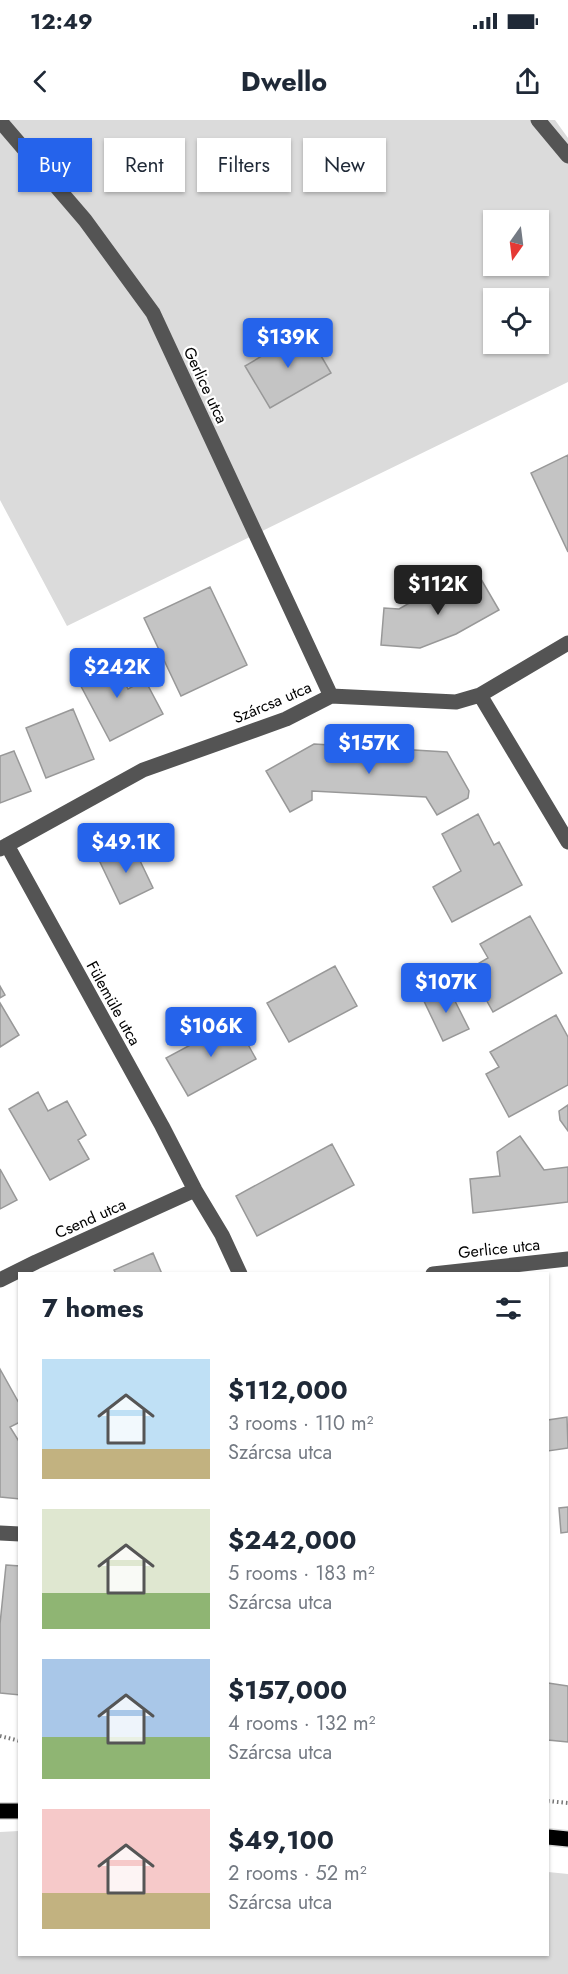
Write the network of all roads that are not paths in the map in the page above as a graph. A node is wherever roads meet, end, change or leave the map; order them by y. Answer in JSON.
{"nodes":[{"id":1,"x":538,"y":120,"type":"edge"},
{"id":2,"x":0,"y":121,"type":"edge"},
{"id":3,"x":568,"y":156,"type":"edge"},
{"id":4,"x":568,"y":643,"type":"edge"},
{"id":5,"x":480,"y":695,"type":"junction"},
{"id":6,"x":331,"y":696,"type":"junction"},
{"id":7,"x":568,"y":842,"type":"edge"},
{"id":8,"x":3,"y":847,"type":"edge"},
{"id":9,"x":195,"y":1190,"type":"junction"},
{"id":10,"x":568,"y":1259,"type":"edge"},
{"id":11,"x":239,"y":1272,"type":"edge"},
{"id":12,"x":451,"y":1272,"type":"edge"},
{"id":13,"x":0,"y":1280,"type":"edge"},
{"id":14,"x":0,"y":1533,"type":"edge"},
{"id":15,"x":18,"y":1534,"type":"edge"},
{"id":16,"x":0,"y":1811,"type":"edge"},
{"id":17,"x":18,"y":1811,"type":"edge"},
{"id":18,"x":549,"y":1837,"type":"edge"},
{"id":19,"x":568,"y":1839,"type":"edge"}],
"edges":[{"from":1,"to":3,"type":"street"},
{"from":2,"to":6,"type":"street","name":"Gerlice utca"},
{"from":4,"to":5,"type":"street","name":"Szárcsa utca"},
{"from":5,"to":6,"type":"street","name":"Szárcsa utca"},
{"from":5,"to":7,"type":"street"},
{"from":6,"to":8,"type":"street","name":"Szárcsa utca"},
{"from":8,"to":9,"type":"street","name":"Fülemüle utca"},
{"from":9,"to":11,"type":"street","name":"Fülemüle utca"},
{"from":9,"to":13,"type":"street","name":"Csend utca"},
{"from":10,"to":12,"type":"street","name":"Gerlice utca"},
{"from":14,"to":15,"type":"street"},
{"from":16,"to":17,"type":"main road"},
{"from":18,"to":19,"type":"main road"}]}
